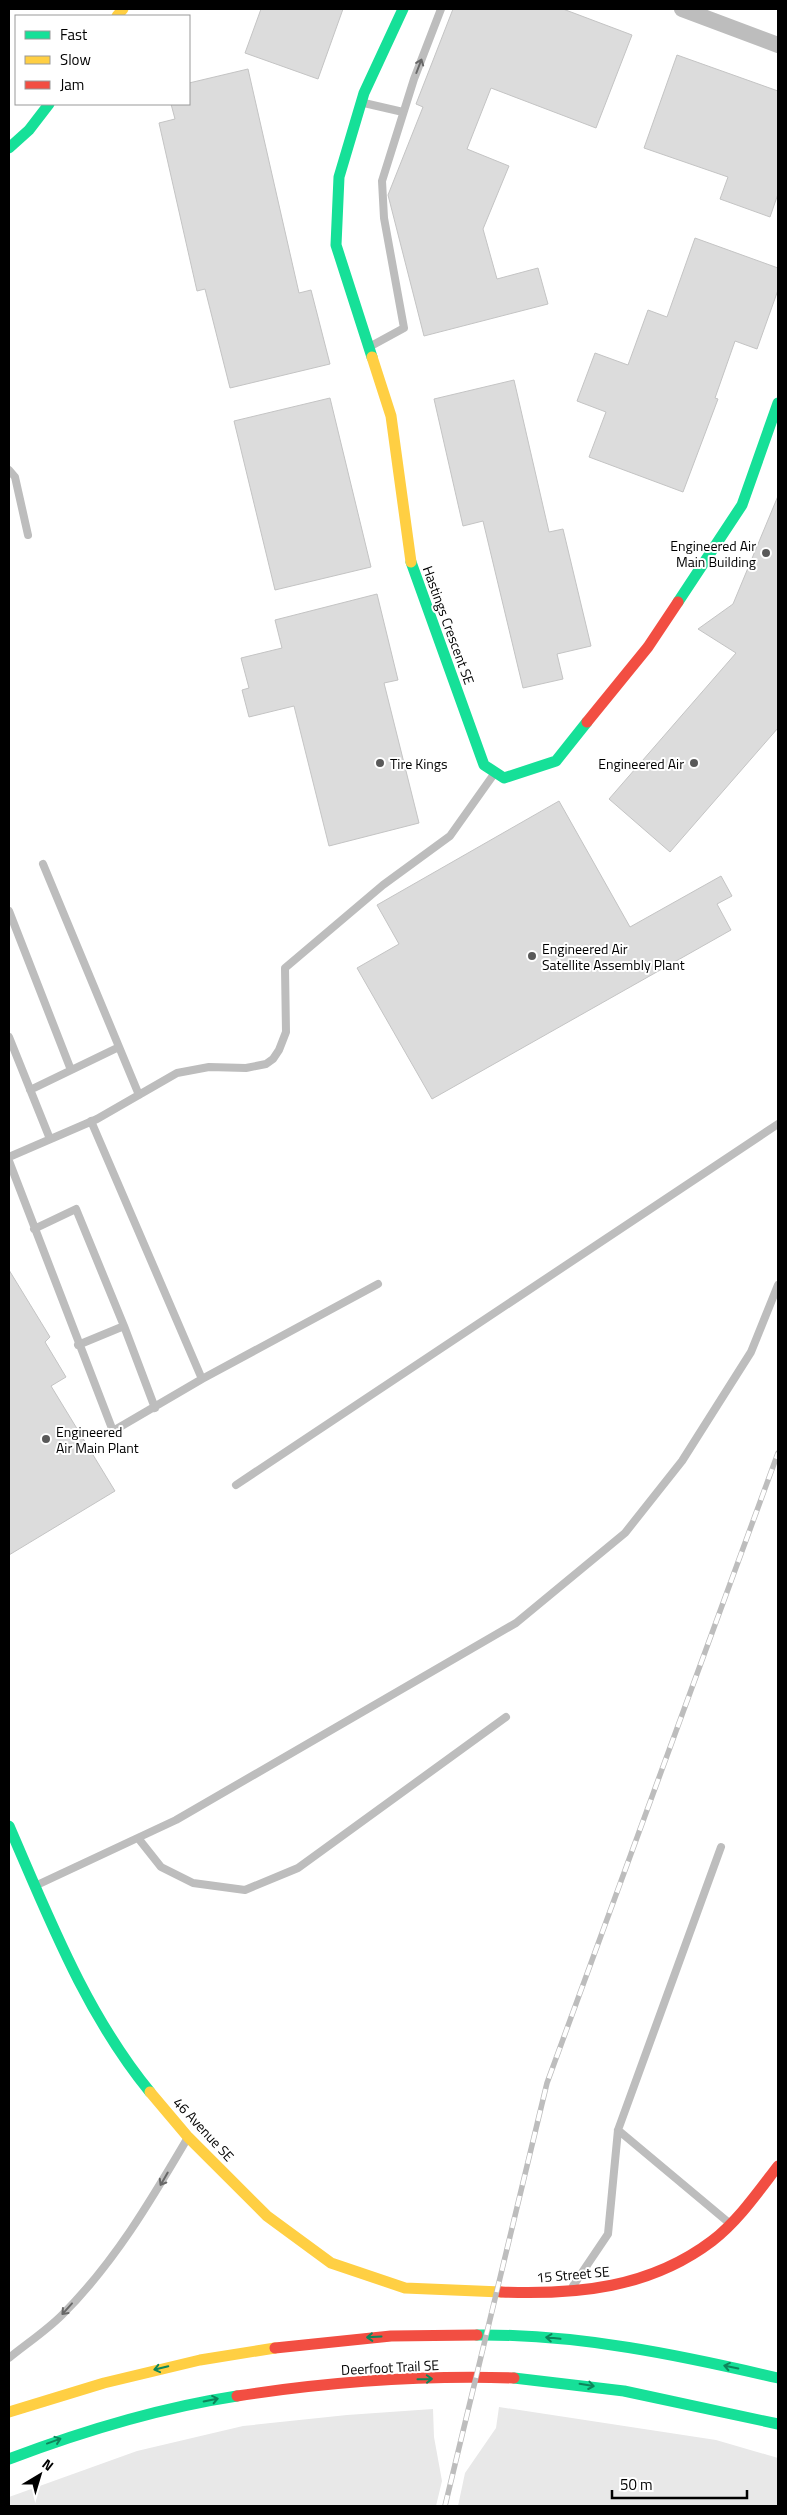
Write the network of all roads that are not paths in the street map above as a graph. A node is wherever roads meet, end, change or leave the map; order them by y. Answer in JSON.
{"nodes":[{"id":1,"x":403,"y":9,"type":"edge"},
{"id":2,"x":441,"y":9,"type":"edge"},
{"id":3,"x":682,"y":9,"type":"edge"},
{"id":4,"x":778,"y":45,"type":"edge"},
{"id":5,"x":362,"y":102,"type":"junction"},
{"id":6,"x":48,"y":105,"type":"edge"},
{"id":7,"x":403,"y":112,"type":"junction"},
{"id":8,"x":9,"y":148,"type":"edge"},
{"id":9,"x":368,"y":347,"type":"junction"},
{"id":10,"x":778,"y":403,"type":"edge"},
{"id":11,"x":9,"y":470,"type":"edge"},
{"id":12,"x":28,"y":535,"type":"dead end"},
{"id":13,"x":495,"y":772,"type":"junction"},
{"id":14,"x":43,"y":864,"type":"dead end"},
{"id":15,"x":9,"y":911,"type":"edge"},
{"id":16,"x":9,"y":1037,"type":"edge"},
{"id":17,"x":119,"y":1047,"type":"junction"},
{"id":18,"x":71,"y":1070,"type":"junction"},
{"id":19,"x":30,"y":1090,"type":"junction"},
{"id":20,"x":139,"y":1095,"type":"junction"},
{"id":21,"x":91,"y":1121,"type":"junction"},
{"id":22,"x":778,"y":1124,"type":"edge"},
{"id":23,"x":50,"y":1139,"type":"junction"},
{"id":24,"x":9,"y":1157,"type":"edge"},
{"id":25,"x":9,"y":1161,"type":"edge"},
{"id":26,"x":34,"y":1229,"type":"junction"},
{"id":27,"x":378,"y":1284,"type":"dead end"},
{"id":28,"x":778,"y":1286,"type":"edge"},
{"id":29,"x":124,"y":1326,"type":"junction"},
{"id":30,"x":78,"y":1345,"type":"junction"},
{"id":31,"x":202,"y":1379,"type":"junction"},
{"id":32,"x":155,"y":1408,"type":"junction"},
{"id":33,"x":236,"y":1486,"type":"dead end"},
{"id":34,"x":506,"y":1717,"type":"dead end"},
{"id":35,"x":9,"y":1826,"type":"edge"},
{"id":36,"x":138,"y":1838,"type":"junction"},
{"id":37,"x":722,"y":1848,"type":"dead end"},
{"id":38,"x":36,"y":1886,"type":"junction"},
{"id":39,"x":618,"y":2130,"type":"junction"},
{"id":40,"x":188,"y":2137,"type":"junction"},
{"id":41,"x":778,"y":2166,"type":"edge"},
{"id":42,"x":729,"y":2224,"type":"junction"},
{"id":43,"x":570,"y":2290,"type":"junction"},
{"id":44,"x":506,"y":2292,"type":"joint"},
{"id":45,"x":9,"y":2358,"type":"edge"},
{"id":46,"x":778,"y":2378,"type":"edge"},
{"id":47,"x":9,"y":2412,"type":"edge"},
{"id":48,"x":778,"y":2424,"type":"edge"},
{"id":49,"x":9,"y":2459,"type":"edge"}],
"edges":[{"from":1,"to":5,"type":"main road","name":"Hastings Crescent SE"},
{"from":7,"to":2,"type":"lane","one_way":true},
{"from":3,"to":4,"type":"street"},
{"from":5,"to":7,"type":"lane"},
{"from":5,"to":9,"type":"main road","name":"Hastings Crescent SE"},
{"from":6,"to":8,"type":"main road"},
{"from":7,"to":9,"type":"lane"},
{"from":9,"to":13,"type":"main road","name":"Hastings Crescent SE"},
{"from":10,"to":13,"type":"main road"},
{"from":11,"to":12,"type":"lane"},
{"from":13,"to":20,"type":"lane"},
{"from":14,"to":17,"type":"lane"},
{"from":15,"to":18,"type":"lane"},
{"from":16,"to":19,"type":"lane"},
{"from":17,"to":18,"type":"lane"},
{"from":17,"to":20,"type":"lane"},
{"from":18,"to":19,"type":"lane"},
{"from":19,"to":23,"type":"lane"},
{"from":20,"to":21,"type":"lane"},
{"from":21,"to":23,"type":"lane"},
{"from":21,"to":31,"type":"lane"},
{"from":22,"to":33,"type":"lane"},
{"from":23,"to":24,"type":"lane"},
{"from":25,"to":26,"type":"lane"},
{"from":26,"to":29,"type":"lane"},
{"from":26,"to":30,"type":"lane"},
{"from":27,"to":31,"type":"lane"},
{"from":28,"to":36,"type":"lane"},
{"from":29,"to":30,"type":"lane"},
{"from":29,"to":32,"type":"lane"},
{"from":30,"to":32,"type":"lane"},
{"from":31,"to":32,"type":"lane"},
{"from":34,"to":36,"type":"lane"},
{"from":35,"to":38,"type":"main road","name":"46 Avenue SE"},
{"from":36,"to":38,"type":"lane"},
{"from":37,"to":39,"type":"lane"},
{"from":38,"to":40,"type":"main road","name":"46 Avenue SE"},
{"from":39,"to":42,"type":"lane"},
{"from":39,"to":43,"type":"lane"},
{"from":40,"to":44,"type":"main road","name":"46 Avenue SE"},
{"from":40,"to":45,"type":"lane","one_way":true},
{"from":41,"to":42,"type":"main road","name":"15 Street SE"},
{"from":42,"to":43,"type":"main road","name":"15 Street SE"},
{"from":43,"to":44,"type":"main road","name":"15 Street SE"},
{"from":46,"to":47,"type":"main road","one_way":true},
{"from":49,"to":48,"type":"main road","name":"Deerfoot Trail SE","one_way":true}]}
